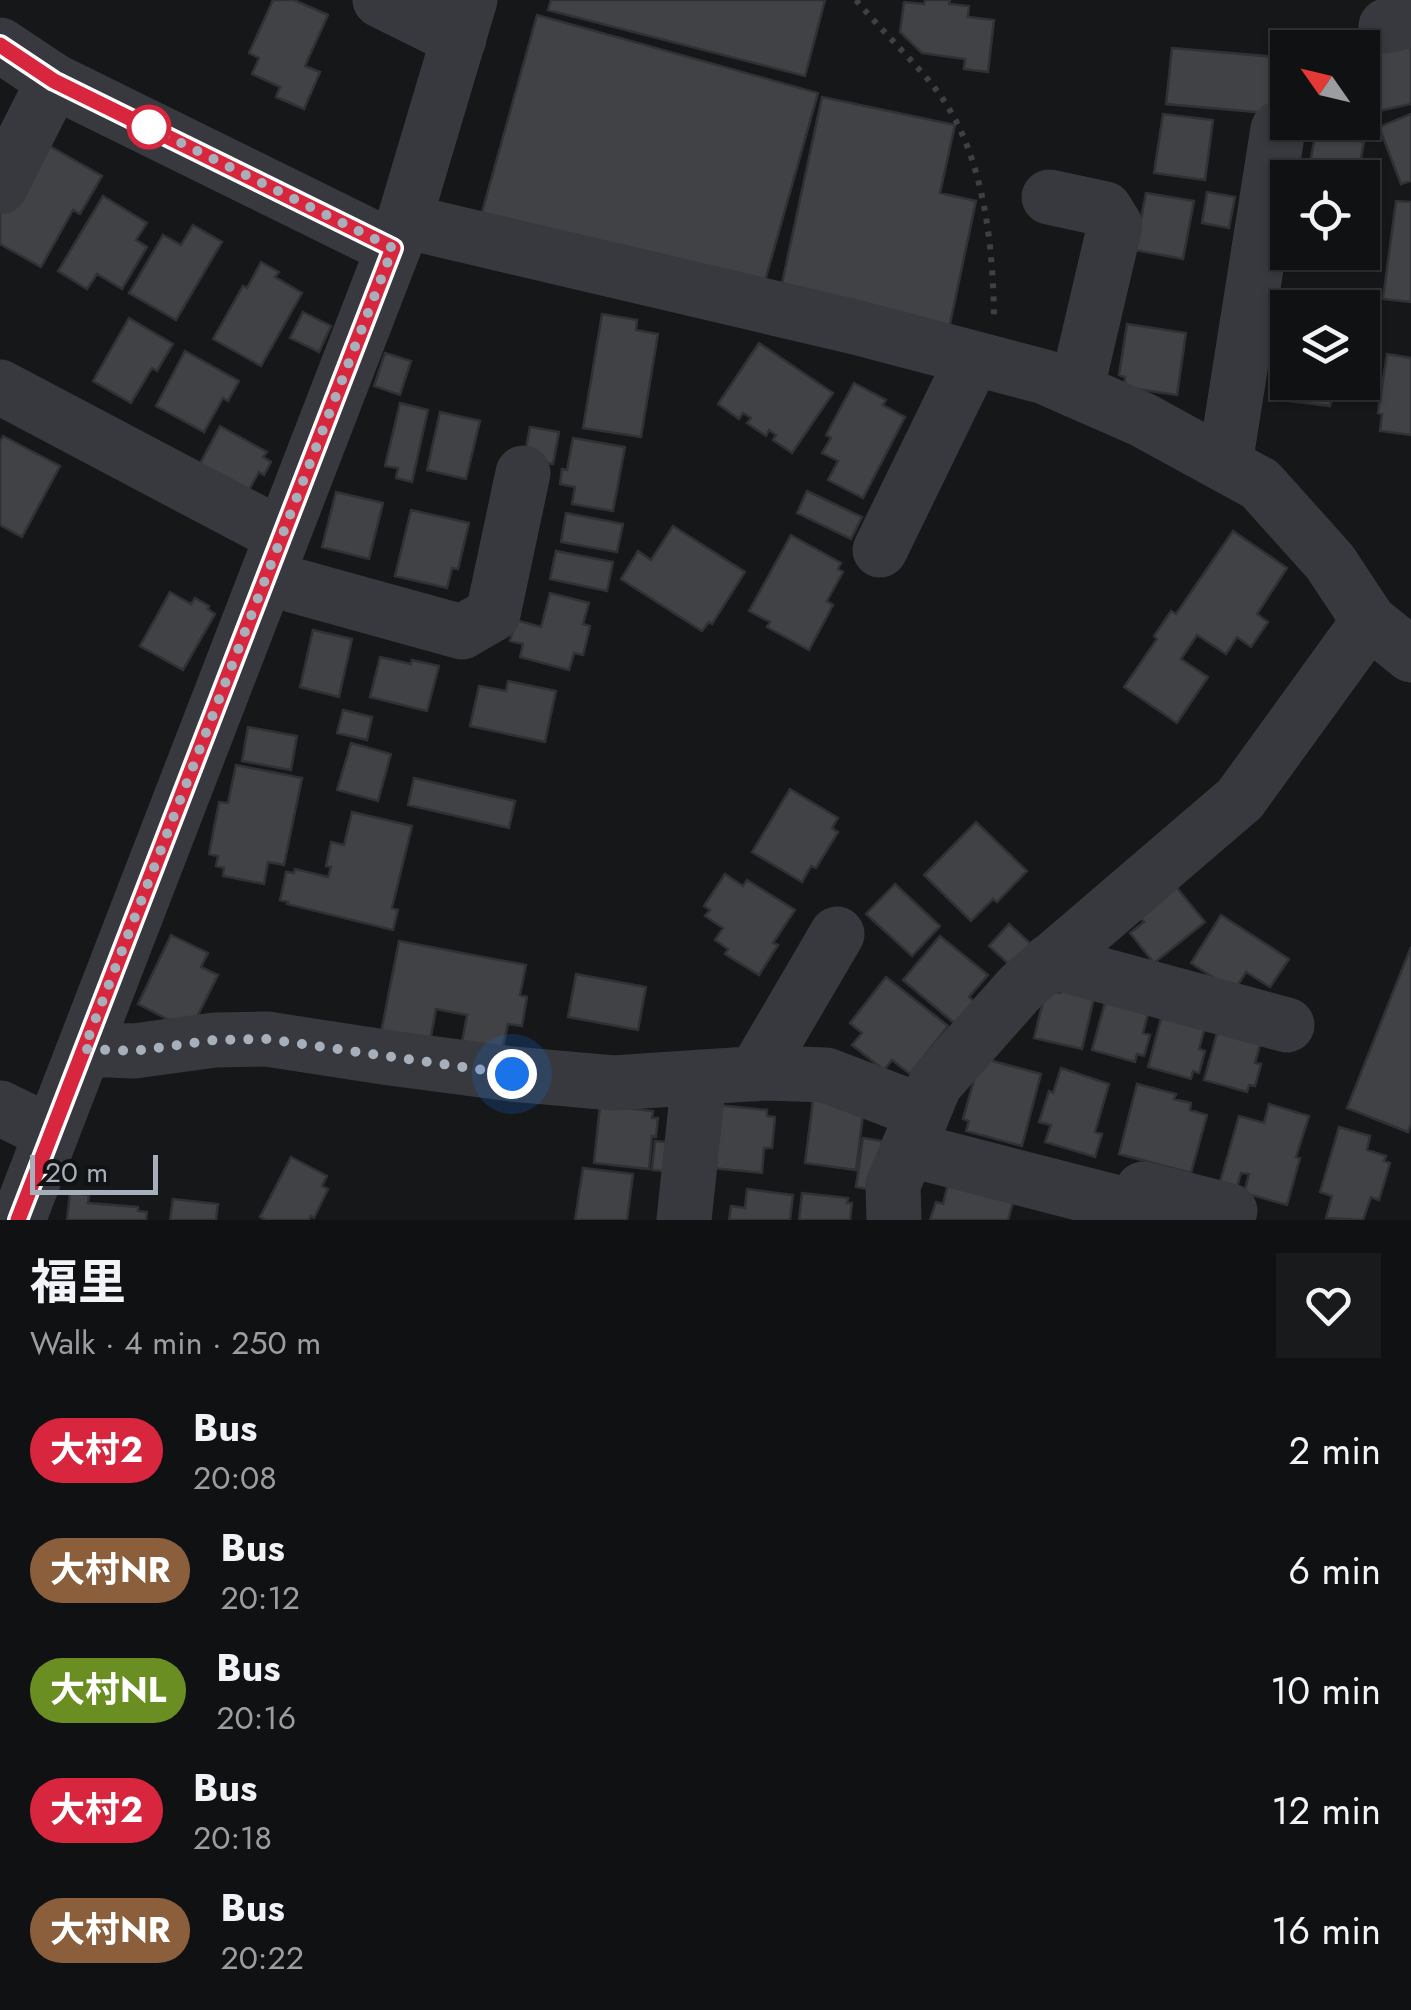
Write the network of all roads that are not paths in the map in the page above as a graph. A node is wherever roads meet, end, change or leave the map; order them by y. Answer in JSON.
{"nodes":[{"id":1,"x":380,"y":0,"type":"edge"},
{"id":2,"x":465,"y":20,"type":"edge"},
{"id":3,"x":0,"y":46,"type":"edge"},
{"id":4,"x":54,"y":81,"type":"junction"},
{"id":5,"x":1276,"y":140,"type":"edge"},
{"id":6,"x":0,"y":187,"type":"edge"},
{"id":7,"x":1048,"y":197,"type":"dead end"},
{"id":8,"x":399,"y":234,"type":"junction"},
{"id":9,"x":984,"y":362,"type":"junction"},
{"id":10,"x":0,"y":387,"type":"edge"},
{"id":11,"x":1076,"y":390,"type":"junction"},
{"id":12,"x":1225,"y":464,"type":"junction"},
{"id":13,"x":503,"y":496,"type":"dead end"},
{"id":14,"x":880,"y":550,"type":"dead end"},
{"id":15,"x":274,"y":557,"type":"junction"},
{"id":16,"x":1368,"y":622,"type":"junction"},
{"id":17,"x":1411,"y":655,"type":"edge"},
{"id":18,"x":837,"y":934,"type":"dead end"},
{"id":19,"x":1050,"y":961,"type":"junction"},
{"id":20,"x":1286,"y":1025,"type":"dead end"},
{"id":21,"x":84,"y":1049,"type":"junction"},
{"id":22,"x":755,"y":1074,"type":"junction"},
{"id":23,"x":699,"y":1078,"type":"junction"},
{"id":24,"x":0,"y":1108,"type":"edge"},
{"id":25,"x":916,"y":1130,"type":"junction"},
{"id":26,"x":51,"y":1133,"type":"junction"},
{"id":27,"x":1230,"y":1211,"type":"dead end"},
{"id":28,"x":18,"y":1220,"type":"edge"},
{"id":29,"x":684,"y":1220,"type":"edge"},
{"id":30,"x":894,"y":1220,"type":"edge"}],
"edges":[{"from":1,"to":2,"type":"street"},
{"from":2,"to":8,"type":"street"},
{"from":3,"to":4,"type":"street"},
{"from":4,"to":6,"type":"street"},
{"from":4,"to":8,"type":"street"},
{"from":5,"to":12,"type":"street"},
{"from":7,"to":11,"type":"street"},
{"from":8,"to":9,"type":"street"},
{"from":8,"to":15,"type":"street"},
{"from":9,"to":11,"type":"street"},
{"from":9,"to":14,"type":"street"},
{"from":10,"to":15,"type":"street"},
{"from":11,"to":12,"type":"street"},
{"from":12,"to":16,"type":"street"},
{"from":13,"to":15,"type":"street"},
{"from":15,"to":21,"type":"street"},
{"from":16,"to":17,"type":"street"},
{"from":16,"to":19,"type":"street"},
{"from":18,"to":22,"type":"street"},
{"from":19,"to":20,"type":"street"},
{"from":19,"to":25,"type":"street"},
{"from":21,"to":23,"type":"street"},
{"from":21,"to":26,"type":"street"},
{"from":22,"to":23,"type":"street"},
{"from":22,"to":25,"type":"street"},
{"from":23,"to":29,"type":"street"},
{"from":24,"to":26,"type":"street"},
{"from":25,"to":27,"type":"street"},
{"from":25,"to":30,"type":"street"},
{"from":26,"to":28,"type":"street"}]}
